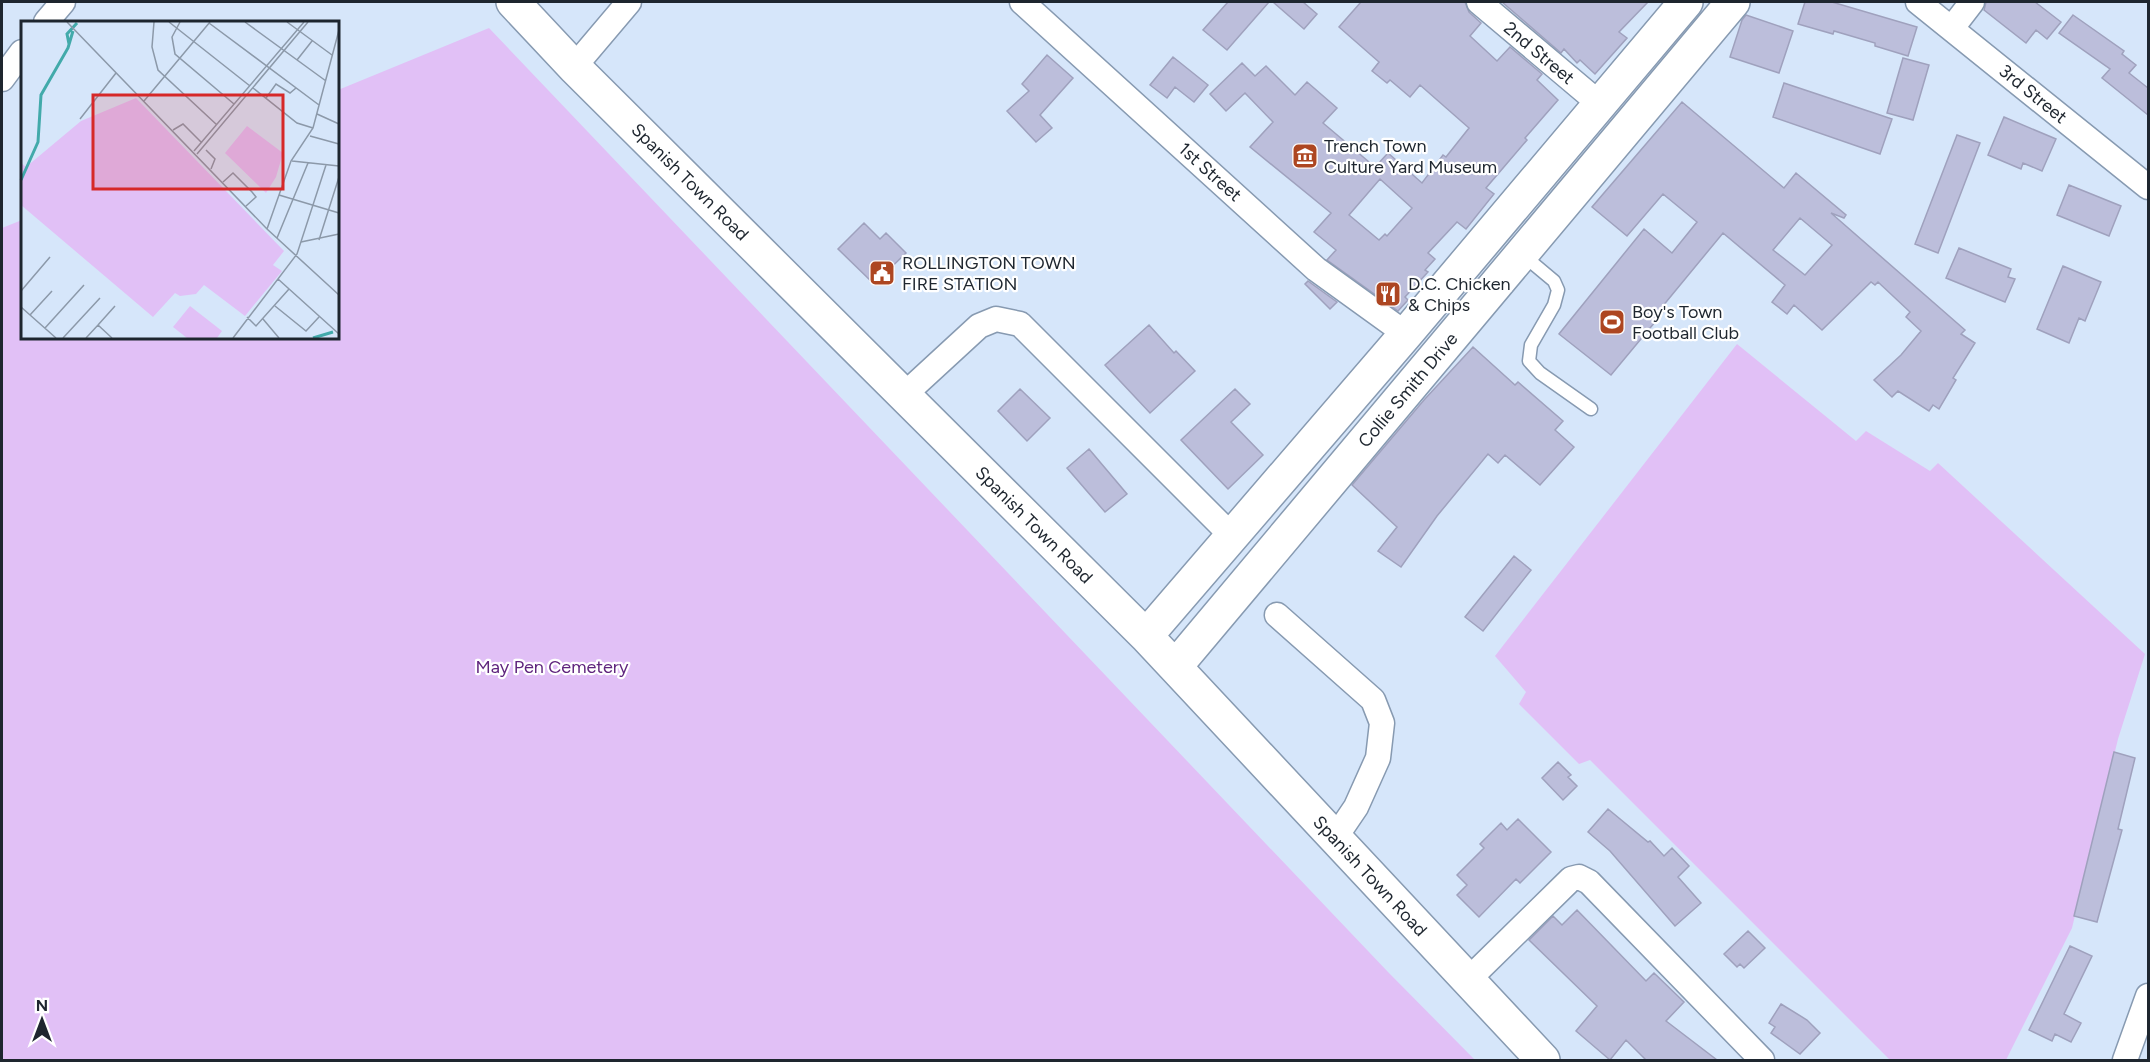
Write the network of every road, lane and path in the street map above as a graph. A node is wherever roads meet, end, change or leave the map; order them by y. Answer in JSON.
{"nodes":[{"id":1,"x":63,"y":2,"type":"edge"},
{"id":2,"x":513,"y":2,"type":"edge"},
{"id":3,"x":629,"y":2,"type":"edge"},
{"id":4,"x":1022,"y":2,"type":"edge"},
{"id":5,"x":1479,"y":2,"type":"edge"},
{"id":6,"x":1686,"y":2,"type":"edge"},
{"id":7,"x":1733,"y":2,"type":"edge"},
{"id":8,"x":1918,"y":2,"type":"edge"},
{"id":9,"x":1972,"y":2,"type":"edge"},
{"id":10,"x":47,"y":21,"type":"edge"},
{"id":11,"x":1952,"y":28,"type":"junction"},
{"id":12,"x":21,"y":53,"type":"edge"},
{"id":13,"x":574,"y":67,"type":"junction"},
{"id":14,"x":2,"y":79,"type":"edge"},
{"id":15,"x":1600,"y":104,"type":"junction"},
{"id":16,"x":2148,"y":187,"type":"edge"},
{"id":17,"x":1522,"y":254,"type":"junction"},
{"id":18,"x":1406,"y":334,"type":"junction"},
{"id":19,"x":904,"y":395,"type":"junction"},
{"id":20,"x":1591,"y":409,"type":"dead end"},
{"id":21,"x":1232,"y":536,"type":"junction"},
{"id":22,"x":1277,"y":615,"type":"dead end"},
{"id":23,"x":1146,"y":636,"type":"junction"},
{"id":24,"x":1175,"y":667,"type":"junction"},
{"id":25,"x":1335,"y":838,"type":"junction"},
{"id":26,"x":1467,"y":981,"type":"junction"},
{"id":27,"x":2148,"y":996,"type":"edge"},
{"id":28,"x":1544,"y":1060,"type":"edge"},
{"id":29,"x":1762,"y":1060,"type":"edge"},
{"id":30,"x":2125,"y":1060,"type":"edge"}],
"edges":[{"from":1,"to":10,"type":"street"},
{"from":2,"to":13,"type":"street","name":"Spanish Town Road"},
{"from":3,"to":13,"type":"street"},
{"from":4,"to":18,"type":"street","name":"1st Street"},
{"from":5,"to":15,"type":"street","name":"2nd Street"},
{"from":6,"to":15,"type":"street"},
{"from":7,"to":17,"type":"street","name":"Collie Smith Drive"},
{"from":8,"to":11,"type":"street","name":"3rd Street"},
{"from":9,"to":11,"type":"street"},
{"from":11,"to":16,"type":"street","name":"3rd Street"},
{"from":12,"to":14,"type":"street"},
{"from":13,"to":19,"type":"street","name":"Spanish Town Road"},
{"from":15,"to":18,"type":"street"},
{"from":17,"to":20,"type":"lane"},
{"from":17,"to":24,"type":"street","name":"Collie Smith Drive"},
{"from":18,"to":21,"type":"street"},
{"from":19,"to":21,"type":"street"},
{"from":19,"to":23,"type":"street","name":"Spanish Town Road"},
{"from":21,"to":23,"type":"street"},
{"from":22,"to":25,"type":"street"},
{"from":23,"to":24,"type":"street","name":"Spanish Town Road"},
{"from":24,"to":25,"type":"street","name":"Spanish Town Road"},
{"from":25,"to":26,"type":"street","name":"Spanish Town Road"},
{"from":26,"to":28,"type":"street","name":"Spanish Town Road"},
{"from":26,"to":29,"type":"street"},
{"from":27,"to":30,"type":"street"}]}
